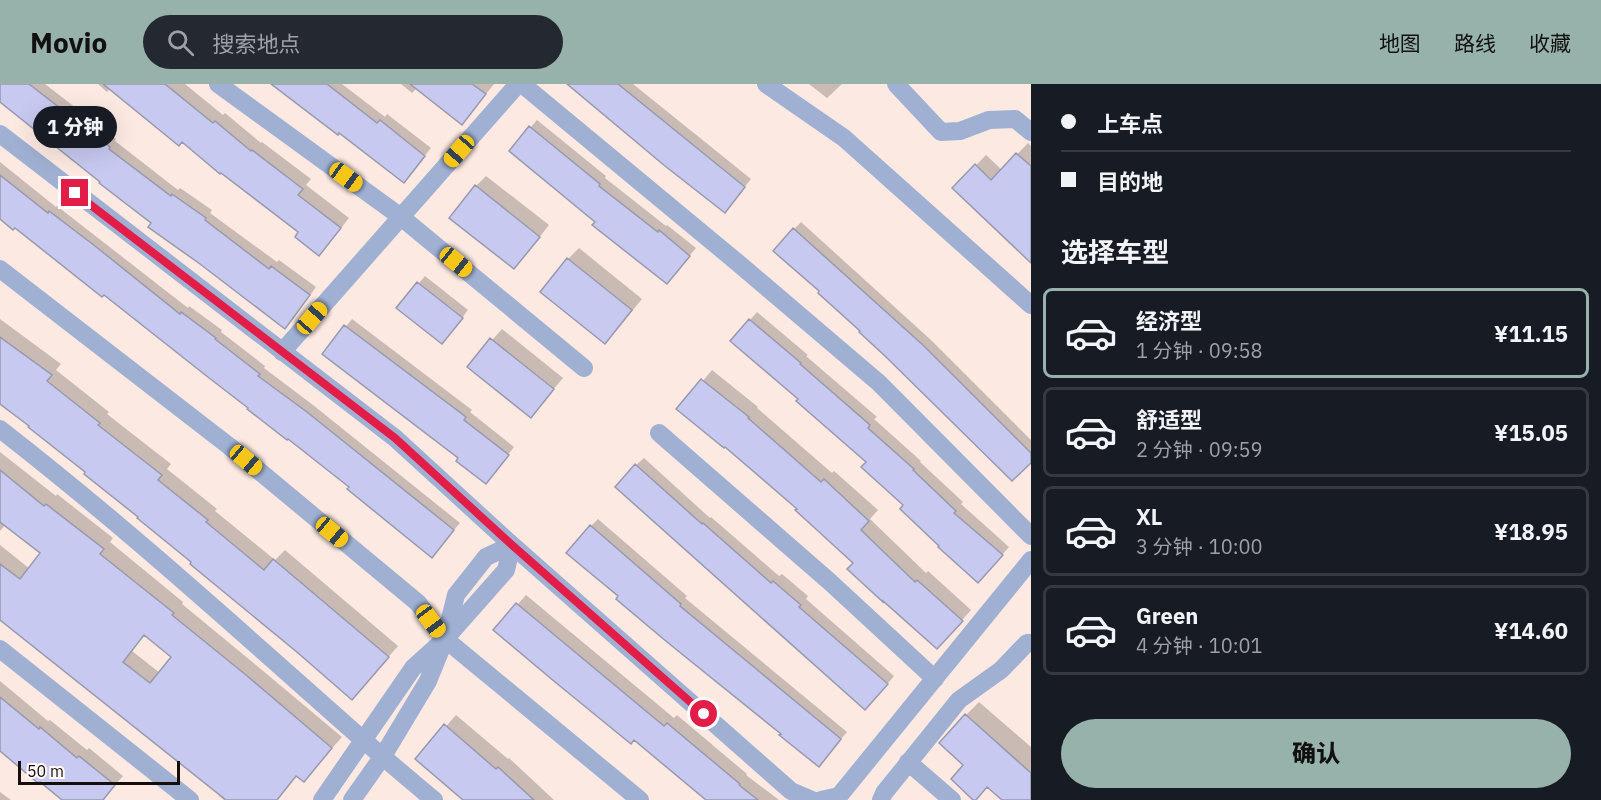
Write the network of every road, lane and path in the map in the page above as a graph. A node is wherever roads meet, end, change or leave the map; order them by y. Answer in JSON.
{"nodes":[{"id":1,"x":218,"y":84,"type":"edge"},
{"id":2,"x":520,"y":84,"type":"edge"},
{"id":3,"x":766,"y":84,"type":"edge"},
{"id":4,"x":896,"y":84,"type":"edge"},
{"id":5,"x":1031,"y":132,"type":"edge"},
{"id":6,"x":0,"y":134,"type":"edge"},
{"id":7,"x":401,"y":217,"type":"junction"},
{"id":8,"x":0,"y":269,"type":"edge"},
{"id":9,"x":1031,"y":305,"type":"edge"},
{"id":10,"x":282,"y":352,"type":"junction"},
{"id":11,"x":584,"y":368,"type":"dead end"},
{"id":12,"x":0,"y":429,"type":"edge"},
{"id":13,"x":659,"y":433,"type":"dead end"},
{"id":14,"x":1031,"y":536,"type":"edge"},
{"id":15,"x":512,"y":545,"type":"junction"},
{"id":16,"x":1031,"y":560,"type":"edge"},
{"id":17,"x":445,"y":639,"type":"junction"},
{"id":18,"x":1031,"y":642,"type":"edge"},
{"id":19,"x":0,"y":649,"type":"edge"},
{"id":20,"x":935,"y":679,"type":"junction"},
{"id":21,"x":363,"y":740,"type":"junction"},
{"id":22,"x":383,"y":756,"type":"junction"},
{"id":23,"x":908,"y":762,"type":"junction"},
{"id":24,"x":190,"y":800,"type":"edge"},
{"id":25,"x":322,"y":800,"type":"edge"},
{"id":26,"x":352,"y":800,"type":"edge"},
{"id":27,"x":434,"y":800,"type":"edge"},
{"id":28,"x":640,"y":800,"type":"edge"},
{"id":29,"x":812,"y":800,"type":"edge"},
{"id":30,"x":822,"y":800,"type":"edge"},
{"id":31,"x":881,"y":800,"type":"edge"},
{"id":32,"x":952,"y":800,"type":"edge"}],
"edges":[{"from":1,"to":7,"type":"street"},
{"from":2,"to":7,"type":"street"},
{"from":2,"to":14,"type":"street"},
{"from":3,"to":9,"type":"street"},
{"from":4,"to":5,"type":"street"},
{"from":6,"to":10,"type":"street"},
{"from":7,"to":10,"type":"street"},
{"from":7,"to":11,"type":"street"},
{"from":8,"to":17,"type":"street"},
{"from":10,"to":15,"type":"street"},
{"from":12,"to":21,"type":"street"},
{"from":13,"to":20,"type":"street"},
{"from":15,"to":17,"type":"street"},
{"from":15,"to":29,"type":"street"},
{"from":16,"to":20,"type":"street"},
{"from":17,"to":21,"type":"street"},
{"from":17,"to":22,"type":"street"},
{"from":17,"to":28,"type":"street"},
{"from":18,"to":23,"type":"street"},
{"from":19,"to":24,"type":"street"},
{"from":20,"to":30,"type":"street"},
{"from":21,"to":22,"type":"street"},
{"from":21,"to":25,"type":"street"},
{"from":22,"to":26,"type":"street"},
{"from":22,"to":27,"type":"street"},
{"from":23,"to":31,"type":"street"},
{"from":23,"to":32,"type":"street"}]}
